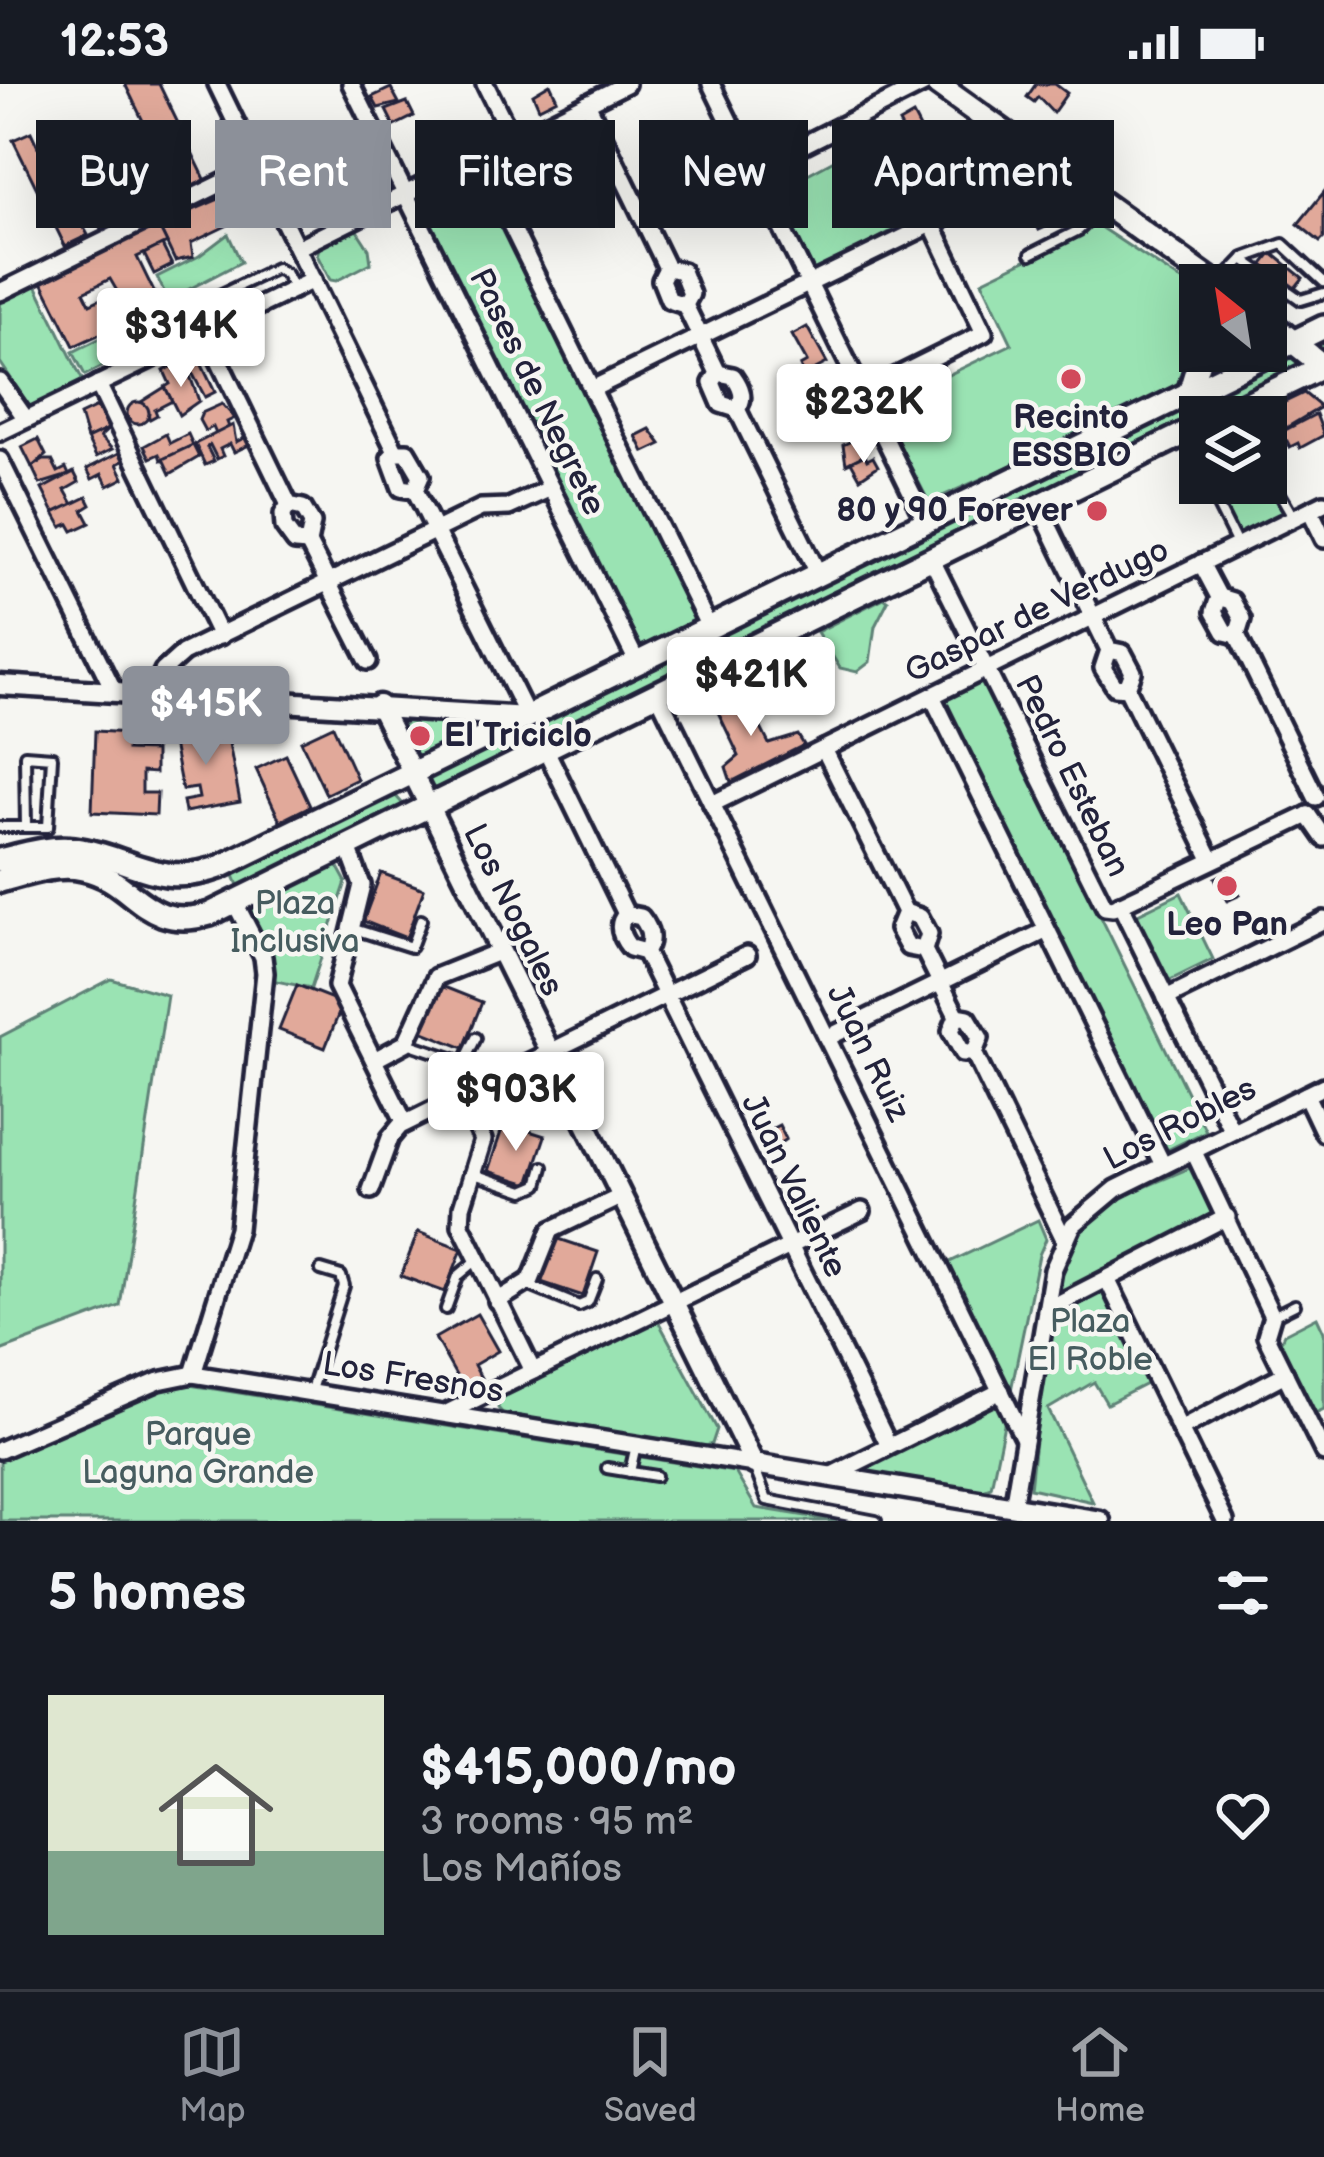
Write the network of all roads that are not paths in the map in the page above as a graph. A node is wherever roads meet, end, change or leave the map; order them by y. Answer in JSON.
{"nodes":[{"id":1,"x":217,"y":84,"type":"edge"},
{"id":2,"x":351,"y":84,"type":"edge"},
{"id":3,"x":485,"y":84,"type":"edge"},
{"id":4,"x":626,"y":84,"type":"edge"},
{"id":5,"x":711,"y":84,"type":"edge"},
{"id":6,"x":924,"y":84,"type":"edge"},
{"id":7,"x":937,"y":84,"type":"edge"},
{"id":8,"x":587,"y":104,"type":"junction"},
{"id":9,"x":235,"y":120,"type":"edge"},
{"id":10,"x":503,"y":120,"type":"edge"},
{"id":11,"x":554,"y":120,"type":"edge"},
{"id":12,"x":987,"y":120,"type":"edge"},
{"id":13,"x":808,"y":142,"type":"edge"},
{"id":14,"x":215,"y":187,"type":"edge"},
{"id":15,"x":415,"y":189,"type":"edge"},
{"id":16,"x":405,"y":194,"type":"junction"},
{"id":17,"x":1114,"y":210,"type":"edge"},
{"id":18,"x":287,"y":228,"type":"edge"},
{"id":19,"x":513,"y":228,"type":"edge"},
{"id":20,"x":924,"y":228,"type":"edge"},
{"id":21,"x":934,"y":228,"type":"edge"},
{"id":22,"x":1082,"y":228,"type":"edge"},
{"id":23,"x":297,"y":248,"type":"junction"},
{"id":24,"x":1031,"y":254,"type":"dead end"},
{"id":25,"x":1243,"y":259,"type":"junction"},
{"id":26,"x":1189,"y":264,"type":"edge"},
{"id":27,"x":1238,"y":264,"type":"edge"},
{"id":28,"x":1250,"y":264,"type":"edge"},
{"id":29,"x":1322,"y":277,"type":"edge"},
{"id":30,"x":313,"y":280,"type":"junction"},
{"id":31,"x":809,"y":285,"type":"junction"},
{"id":32,"x":294,"y":290,"type":"junction"},
{"id":33,"x":1287,"y":290,"type":"edge"},
{"id":34,"x":0,"y":292,"type":"edge"},
{"id":35,"x":1324,"y":293,"type":"edge"},
{"id":36,"x":1324,"y":327,"type":"edge"},
{"id":37,"x":205,"y":332,"type":"junction"},
{"id":38,"x":1287,"y":335,"type":"edge"},
{"id":39,"x":700,"y":337,"type":"junction"},
{"id":40,"x":1295,"y":341,"type":"junction"},
{"id":41,"x":1323,"y":366,"type":"edge"},
{"id":42,"x":1196,"y":372,"type":"edge"},
{"id":43,"x":0,"y":382,"type":"edge"},
{"id":44,"x":98,"y":385,"type":"junction"},
{"id":45,"x":592,"y":389,"type":"junction"},
{"id":46,"x":863,"y":393,"type":"junction"},
{"id":47,"x":1189,"y":393,"type":"junction"},
{"id":48,"x":1262,"y":396,"type":"edge"},
{"id":49,"x":26,"y":419,"type":"junction"},
{"id":50,"x":0,"y":432,"type":"edge"},
{"id":51,"x":1179,"y":436,"type":"edge"},
{"id":52,"x":0,"y":460,"type":"edge"},
{"id":53,"x":551,"y":488,"type":"junction"},
{"id":54,"x":994,"y":488,"type":"junction"},
{"id":55,"x":1287,"y":490,"type":"edge"},
{"id":56,"x":1038,"y":504,"type":"junction"},
{"id":57,"x":1217,"y":504,"type":"edge"},
{"id":58,"x":1309,"y":510,"type":"edge"},
{"id":59,"x":1010,"y":519,"type":"junction"},
{"id":60,"x":926,"y":520,"type":"junction"},
{"id":61,"x":436,"y":531,"type":"junction"},
{"id":62,"x":1324,"y":539,"type":"edge"},
{"id":63,"x":1237,"y":546,"type":"junction"},
{"id":64,"x":931,"y":559,"type":"junction"},
{"id":65,"x":1201,"y":563,"type":"junction"},
{"id":66,"x":818,"y":573,"type":"junction"},
{"id":67,"x":328,"y":583,"type":"junction"},
{"id":68,"x":1093,"y":617,"type":"junction"},
{"id":69,"x":709,"y":626,"type":"junction"},
{"id":70,"x":220,"y":636,"type":"junction"},
{"id":71,"x":368,"y":661,"type":"dead end"},
{"id":72,"x":726,"y":661,"type":"junction"},
{"id":73,"x":637,"y":662,"type":"junction"},
{"id":74,"x":986,"y":670,"type":"junction"},
{"id":75,"x":0,"y":685,"type":"edge"},
{"id":76,"x":113,"y":689,"type":"junction"},
{"id":77,"x":154,"y":691,"type":"junction"},
{"id":78,"x":658,"y":694,"type":"junction"},
{"id":79,"x":932,"y":696,"type":"junction"},
{"id":80,"x":379,"y":705,"type":"junction"},
{"id":81,"x":528,"y":717,"type":"junction"},
{"id":82,"x":824,"y":749,"type":"junction"},
{"id":83,"x":545,"y":750,"type":"junction"},
{"id":84,"x":413,"y":774,"type":"junction"},
{"id":85,"x":1320,"y":795,"type":"edge"},
{"id":86,"x":712,"y":804,"type":"junction"},
{"id":87,"x":429,"y":806,"type":"junction"},
{"id":88,"x":1308,"y":815,"type":"junction"},
{"id":89,"x":26,"y":826,"type":"junction"},
{"id":90,"x":0,"y":827,"type":"edge"},
{"id":91,"x":1324,"y":838,"type":"edge"},
{"id":92,"x":348,"y":847,"type":"junction"},
{"id":93,"x":1211,"y":859,"type":"junction"},
{"id":94,"x":0,"y":860,"type":"edge"},
{"id":95,"x":220,"y":867,"type":"junction"},
{"id":96,"x":0,"y":881,"type":"edge"},
{"id":97,"x":235,"y":903,"type":"junction"},
{"id":98,"x":1120,"y":904,"type":"junction"},
{"id":99,"x":626,"y":914,"type":"junction"},
{"id":100,"x":421,"y":920,"type":"dead end"},
{"id":101,"x":1324,"y":920,"type":"edge"},
{"id":102,"x":350,"y":928,"type":"junction"},
{"id":103,"x":1047,"y":930,"type":"junction"},
{"id":104,"x":501,"y":951,"type":"junction"},
{"id":105,"x":645,"y":952,"type":"junction"},
{"id":106,"x":747,"y":955,"type":"dead end"},
{"id":107,"x":940,"y":982,"type":"junction"},
{"id":108,"x":666,"y":995,"type":"junction"},
{"id":109,"x":1166,"y":998,"type":"junction"},
{"id":110,"x":476,"y":1038,"type":"dead end"},
{"id":111,"x":827,"y":1038,"type":"junction"},
{"id":112,"x":406,"y":1042,"type":"junction"},
{"id":113,"x":550,"y":1051,"type":"junction"},
{"id":114,"x":374,"y":1060,"type":"junction"},
{"id":115,"x":1324,"y":1086,"type":"edge"},
{"id":116,"x":462,"y":1095,"type":"junction"},
{"id":117,"x":1306,"y":1095,"type":"junction"},
{"id":118,"x":405,"y":1123,"type":"junction"},
{"id":119,"x":1232,"y":1131,"type":"junction"},
{"id":120,"x":1324,"y":1133,"type":"edge"},
{"id":121,"x":1193,"y":1150,"type":"junction"},
{"id":122,"x":1163,"y":1165,"type":"junction"},
{"id":123,"x":544,"y":1166,"type":"dead end"},
{"id":124,"x":473,"y":1173,"type":"junction"},
{"id":125,"x":370,"y":1190,"type":"dead end"},
{"id":126,"x":622,"y":1196,"type":"junction"},
{"id":127,"x":862,"y":1211,"type":"dead end"},
{"id":128,"x":1227,"y":1217,"type":"junction"},
{"id":129,"x":1064,"y":1239,"type":"junction"},
{"id":130,"x":790,"y":1246,"type":"junction"},
{"id":131,"x":477,"y":1261,"type":"junction"},
{"id":132,"x":321,"y":1270,"type":"dead end"},
{"id":133,"x":597,"y":1279,"type":"dead end"},
{"id":134,"x":1107,"y":1279,"type":"junction"},
{"id":135,"x":526,"y":1285,"type":"junction"},
{"id":136,"x":497,"y":1300,"type":"junction"},
{"id":137,"x":674,"y":1303,"type":"junction"},
{"id":138,"x":1295,"y":1305,"type":"dead end"},
{"id":139,"x":446,"y":1309,"type":"dead end"},
{"id":140,"x":1046,"y":1310,"type":"junction"},
{"id":141,"x":1273,"y":1316,"type":"junction"},
{"id":142,"x":533,"y":1371,"type":"junction"},
{"id":143,"x":193,"y":1373,"type":"junction"},
{"id":144,"x":1286,"y":1374,"type":"junction"},
{"id":145,"x":1001,"y":1390,"type":"junction"},
{"id":146,"x":310,"y":1391,"type":"junction"},
{"id":147,"x":446,"y":1414,"type":"junction"},
{"id":148,"x":1180,"y":1430,"type":"junction"},
{"id":149,"x":1024,"y":1438,"type":"junction"},
{"id":150,"x":636,"y":1445,"type":"junction"},
{"id":151,"x":889,"y":1446,"type":"junction"},
{"id":152,"x":0,"y":1450,"type":"edge"},
{"id":153,"x":1324,"y":1453,"type":"edge"},
{"id":154,"x":754,"y":1464,"type":"junction"},
{"id":155,"x":607,"y":1468,"type":"dead end"},
{"id":156,"x":631,"y":1472,"type":"junction"},
{"id":157,"x":656,"y":1476,"type":"dead end"},
{"id":158,"x":828,"y":1477,"type":"junction"},
{"id":159,"x":1027,"y":1513,"type":"edge"},
{"id":160,"x":876,"y":1521,"type":"edge"},
{"id":161,"x":1100,"y":1521,"type":"edge"},
{"id":162,"x":1225,"y":1521,"type":"edge"}],
"edges":[{"from":1,"to":9,"type":"street"},
{"from":2,"to":16,"type":"street","name":"Pases de Negrete"},
{"from":3,"to":10,"type":"street"},
{"from":4,"to":8,"type":"street"},
{"from":5,"to":31,"type":"street"},
{"from":6,"to":13,"type":"street"},
{"from":7,"to":12,"type":"main road"},
{"from":8,"to":11,"type":"street"},
{"from":8,"to":39,"type":"street"},
{"from":14,"to":34,"type":"street"},
{"from":15,"to":16,"type":"street"},
{"from":16,"to":23,"type":"street"},
{"from":16,"to":53,"type":"street","name":"Pases de Negrete"},
{"from":17,"to":26,"type":"main road"},
{"from":18,"to":23,"type":"street"},
{"from":19,"to":45,"type":"street"},
{"from":20,"to":31,"type":"street"},
{"from":21,"to":46,"type":"street"},
{"from":22,"to":24,"type":"lane"},
{"from":23,"to":30,"type":"street"},
{"from":25,"to":27,"type":"lane"},
{"from":25,"to":28,"type":"lane"},
{"from":25,"to":29,"type":"lane"},
{"from":30,"to":32,"type":"street"},
{"from":30,"to":61,"type":"street"},
{"from":31,"to":39,"type":"street"},
{"from":31,"to":46,"type":"street"},
{"from":32,"to":37,"type":"street"},
{"from":32,"to":37,"type":"lane"},
{"from":33,"to":35,"type":"lane"},
{"from":36,"to":40,"type":"main road"},
{"from":37,"to":44,"type":"street"},
{"from":37,"to":67,"type":"street"},
{"from":38,"to":40,"type":"main road"},
{"from":39,"to":45,"type":"street"},
{"from":39,"to":66,"type":"street"},
{"from":40,"to":41,"type":"main road"},
{"from":40,"to":47,"type":"main road"},
{"from":41,"to":48,"type":"main road"},
{"from":42,"to":47,"type":"main road"},
{"from":43,"to":49,"type":"street"},
{"from":44,"to":49,"type":"street"},
{"from":44,"to":70,"type":"street"},
{"from":45,"to":69,"type":"street"},
{"from":46,"to":60,"type":"street"},
{"from":47,"to":54,"type":"main road"},
{"from":49,"to":50,"type":"street"},
{"from":51,"to":56,"type":"main road"},
{"from":52,"to":76,"type":"street"},
{"from":53,"to":61,"type":"street"},
{"from":53,"to":73,"type":"street","name":"Pases de Negrete"},
{"from":54,"to":59,"type":"main road"},
{"from":54,"to":60,"type":"main road"},
{"from":55,"to":58,"type":"lane"},
{"from":56,"to":59,"type":"main road"},
{"from":56,"to":68,"type":"street"},
{"from":57,"to":63,"type":"lane"},
{"from":58,"to":62,"type":"street"},
{"from":58,"to":63,"type":"street","name":"Gaspar de Verdugo"},
{"from":59,"to":64,"type":"main road"},
{"from":60,"to":66,"type":"main road"},
{"from":61,"to":67,"type":"street"},
{"from":61,"to":81,"type":"street"},
{"from":63,"to":65,"type":"street","name":"Gaspar de Verdugo"},
{"from":64,"to":72,"type":"main road"},
{"from":64,"to":74,"type":"street","name":"Pedro Esteban"},
{"from":65,"to":68,"type":"street","name":"Gaspar de Verdugo"},
{"from":65,"to":85,"type":"street"},
{"from":66,"to":69,"type":"main road"},
{"from":67,"to":70,"type":"street"},
{"from":67,"to":71,"type":"street"},
{"from":68,"to":74,"type":"street","name":"Gaspar de Verdugo"},
{"from":68,"to":93,"type":"street"},
{"from":69,"to":72,"type":"main road"},
{"from":69,"to":73,"type":"main road"},
{"from":70,"to":77,"type":"street"},
{"from":72,"to":78,"type":"main road"},
{"from":73,"to":81,"type":"main road"},
{"from":74,"to":79,"type":"street","name":"Gaspar de Verdugo"},
{"from":74,"to":98,"type":"street","name":"Pedro Esteban"},
{"from":75,"to":76,"type":"street"},
{"from":76,"to":77,"type":"street"},
{"from":77,"to":80,"type":"street"},
{"from":78,"to":83,"type":"main road"},
{"from":78,"to":86,"type":"street","name":"Juan Ruiz"},
{"from":79,"to":82,"type":"street","name":"Gaspar de Verdugo"},
{"from":79,"to":103,"type":"street"},
{"from":80,"to":81,"type":"street"},
{"from":80,"to":84,"type":"street","name":"Los Nogales"},
{"from":81,"to":84,"type":"main road"},
{"from":82,"to":86,"type":"street","name":"Gaspar de Verdugo"},
{"from":82,"to":107,"type":"street"},
{"from":83,"to":87,"type":"main road"},
{"from":83,"to":99,"type":"street","name":"Juan Valiente"},
{"from":84,"to":87,"type":"street","name":"Los Nogales"},
{"from":84,"to":95,"type":"main road"},
{"from":85,"to":88,"type":"street"},
{"from":86,"to":111,"type":"street","name":"Juan Ruiz"},
{"from":87,"to":92,"type":"main road"},
{"from":87,"to":104,"type":"street","name":"Los Nogales"},
{"from":88,"to":91,"type":"street"},
{"from":88,"to":93,"type":"street"},
{"from":89,"to":89,"type":"lane"},
{"from":89,"to":90,"type":"lane"},
{"from":92,"to":97,"type":"main road"},
{"from":92,"to":102,"type":"street"},
{"from":93,"to":98,"type":"street"},
{"from":94,"to":95,"type":"main road"},
{"from":95,"to":97,"type":"main road"},
{"from":96,"to":97,"type":"main road"},
{"from":97,"to":143,"type":"street"},
{"from":98,"to":109,"type":"street","name":"Pedro Esteban"},
{"from":99,"to":105,"type":"street","name":"Juan Valiente"},
{"from":99,"to":105,"type":"street","name":"Juan Valiente"},
{"from":100,"to":102,"type":"lane"},
{"from":101,"to":109,"type":"street"},
{"from":102,"to":114,"type":"street"},
{"from":103,"to":107,"type":"street"},
{"from":103,"to":122,"type":"street"},
{"from":104,"to":112,"type":"street"},
{"from":104,"to":113,"type":"street","name":"Los Nogales"},
{"from":105,"to":108,"type":"street","name":"Juan Valiente"},
{"from":106,"to":108,"type":"street"},
{"from":107,"to":111,"type":"street"},
{"from":107,"to":129,"type":"street"},
{"from":108,"to":113,"type":"street"},
{"from":108,"to":130,"type":"street","name":"Juan Valiente"},
{"from":109,"to":119,"type":"street","name":"Pedro Esteban"},
{"from":110,"to":112,"type":"lane"},
{"from":111,"to":145,"type":"street","name":"Juan Ruiz"},
{"from":112,"to":114,"type":"street"},
{"from":113,"to":116,"type":"street"},
{"from":113,"to":126,"type":"street","name":"Los Nogales"},
{"from":114,"to":118,"type":"street"},
{"from":115,"to":117,"type":"street","name":"Los Robles"},
{"from":116,"to":118,"type":"street"},
{"from":116,"to":124,"type":"street"},
{"from":117,"to":119,"type":"street","name":"Los Robles"},
{"from":117,"to":120,"type":"street"},
{"from":118,"to":125,"type":"street"},
{"from":119,"to":121,"type":"street","name":"Los Robles"},
{"from":121,"to":122,"type":"street","name":"Los Robles"},
{"from":121,"to":128,"type":"street"},
{"from":122,"to":129,"type":"street","name":"Los Robles"},
{"from":123,"to":124,"type":"lane"},
{"from":124,"to":131,"type":"street"},
{"from":126,"to":135,"type":"street"},
{"from":126,"to":137,"type":"street","name":"Los Nogales"},
{"from":127,"to":130,"type":"street"},
{"from":128,"to":134,"type":"street"},
{"from":128,"to":141,"type":"street"},
{"from":129,"to":140,"type":"street","name":"Los Robles"},
{"from":130,"to":137,"type":"street"},
{"from":130,"to":151,"type":"street","name":"Juan Valiente"},
{"from":131,"to":136,"type":"street"},
{"from":131,"to":139,"type":"lane"},
{"from":132,"to":146,"type":"lane"},
{"from":133,"to":135,"type":"lane"},
{"from":134,"to":140,"type":"street"},
{"from":134,"to":148,"type":"street"},
{"from":135,"to":136,"type":"street"},
{"from":136,"to":142,"type":"street"},
{"from":137,"to":142,"type":"street"},
{"from":137,"to":154,"type":"street","name":"Los Nogales"},
{"from":138,"to":141,"type":"lane"},
{"from":140,"to":149,"type":"street","name":"Los Robles"},
{"from":141,"to":144,"type":"street"},
{"from":142,"to":147,"type":"street"},
{"from":143,"to":146,"type":"street","name":"Los Fresnos"},
{"from":143,"to":152,"type":"street","name":"Los Fresnos"},
{"from":144,"to":148,"type":"street"},
{"from":144,"to":153,"type":"street"},
{"from":145,"to":149,"type":"street","name":"Juan Ruiz"},
{"from":145,"to":151,"type":"street"},
{"from":146,"to":147,"type":"street","name":"Los Fresnos"},
{"from":147,"to":150,"type":"street","name":"Los Fresnos"},
{"from":148,"to":162,"type":"street"},
{"from":149,"to":159,"type":"street","name":"Los Robles"},
{"from":150,"to":154,"type":"street","name":"Los Fresnos"},
{"from":150,"to":156,"type":"lane"},
{"from":151,"to":158,"type":"street"},
{"from":154,"to":158,"type":"street","name":"Los Fresnos"},
{"from":154,"to":160,"type":"lane"},
{"from":155,"to":156,"type":"lane"},
{"from":156,"to":157,"type":"lane"},
{"from":158,"to":159,"type":"street","name":"Los Fresnos"},
{"from":159,"to":161,"type":"street","name":"Los Fresnos"}]}
